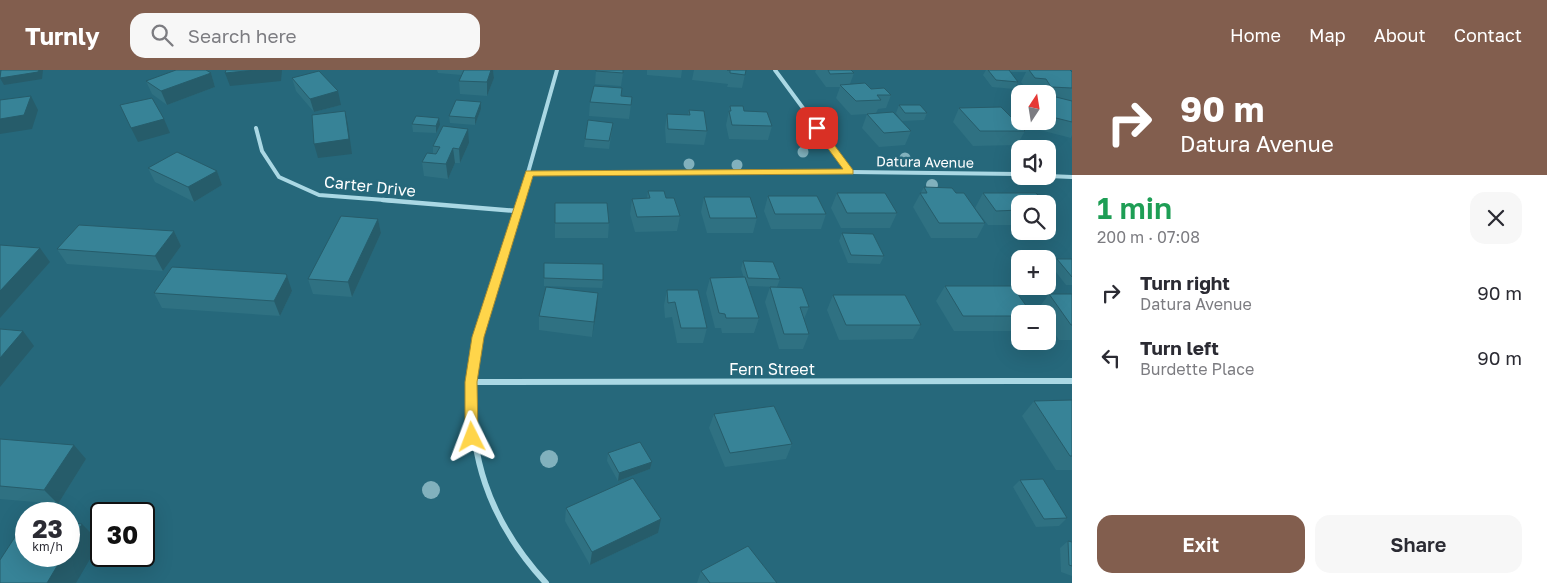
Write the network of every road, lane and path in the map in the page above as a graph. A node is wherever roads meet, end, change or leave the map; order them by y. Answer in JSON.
{"nodes":[{"id":1,"x":557,"y":70,"type":"edge"},
{"id":2,"x":775,"y":70,"type":"edge"},
{"id":3,"x":256,"y":128,"type":"dead end"},
{"id":4,"x":850,"y":172,"type":"junction"},
{"id":5,"x":529,"y":173,"type":"junction"},
{"id":6,"x":1011,"y":174,"type":"edge"},
{"id":7,"x":1056,"y":176,"type":"edge"},
{"id":8,"x":1072,"y":177,"type":"edge"},
{"id":9,"x":517,"y":211,"type":"junction"},
{"id":10,"x":1072,"y":381,"type":"edge"},
{"id":11,"x":471,"y":382,"type":"junction"},
{"id":12,"x":546,"y":583,"type":"edge"}],
"edges":[{"from":1,"to":5,"type":"street"},
{"from":2,"to":4,"type":"street"},
{"from":3,"to":9,"type":"street","name":"Carter Drive"},
{"from":4,"to":5,"type":"street","name":"Datura Avenue"},
{"from":4,"to":6,"type":"street","name":"Datura Avenue"},
{"from":5,"to":9,"type":"street"},
{"from":7,"to":8,"type":"street"},
{"from":9,"to":11,"type":"street"},
{"from":10,"to":11,"type":"street","name":"Fern Street"},
{"from":11,"to":12,"type":"street"}]}
